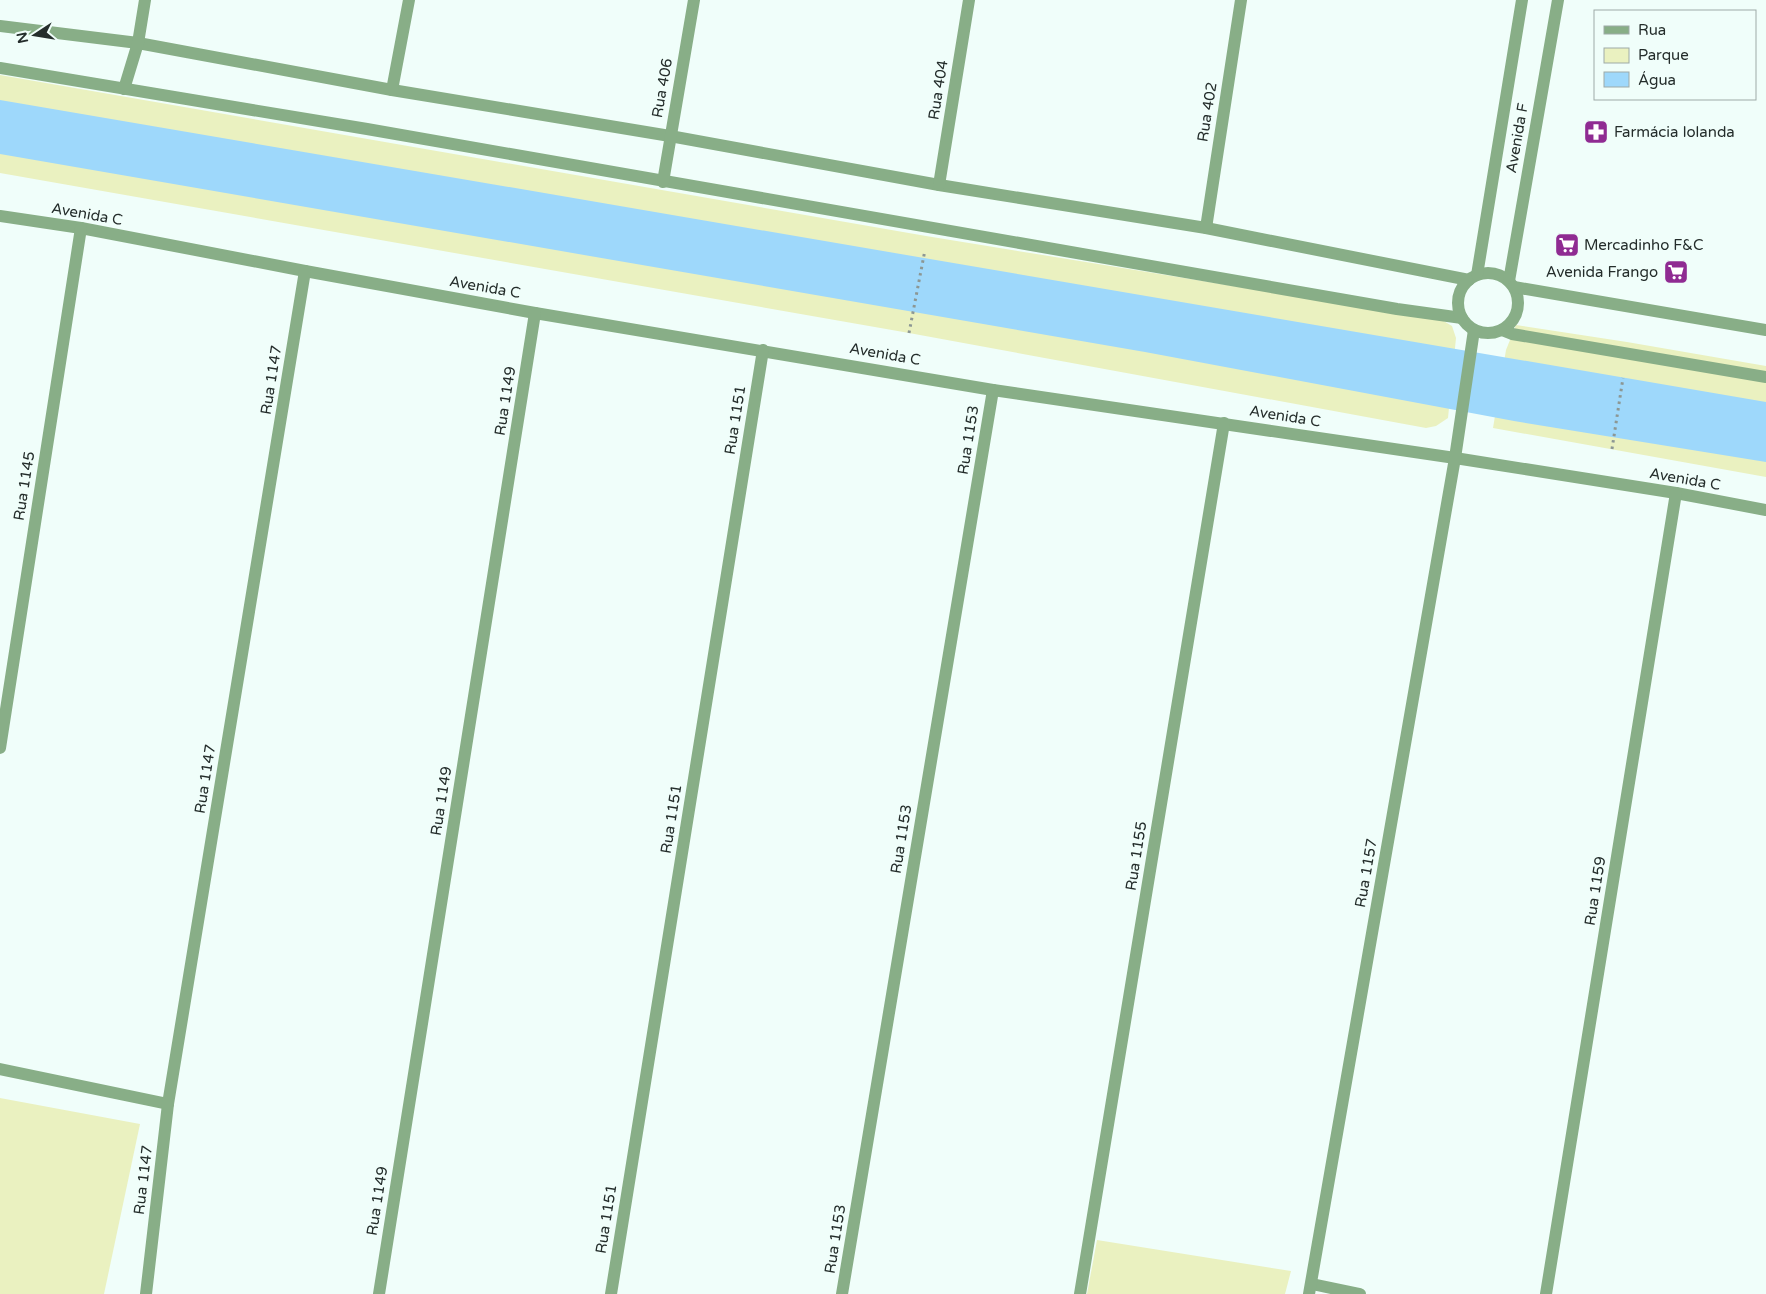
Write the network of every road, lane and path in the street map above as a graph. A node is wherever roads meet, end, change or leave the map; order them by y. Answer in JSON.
{"nodes":[{"id":1,"x":145,"y":0,"type":"edge"},
{"id":2,"x":409,"y":0,"type":"edge"},
{"id":3,"x":694,"y":0,"type":"edge"},
{"id":4,"x":969,"y":0,"type":"edge"},
{"id":5,"x":1240,"y":0,"type":"edge"},
{"id":6,"x":1522,"y":0,"type":"edge"},
{"id":7,"x":1558,"y":0,"type":"edge"},
{"id":8,"x":0,"y":26,"type":"edge"},
{"id":9,"x":138,"y":44,"type":"junction"},
{"id":10,"x":0,"y":68,"type":"edge"},
{"id":11,"x":124,"y":89,"type":"junction"},
{"id":12,"x":392,"y":90,"type":"junction"},
{"id":13,"x":670,"y":136,"type":"junction"},
{"id":14,"x":663,"y":182,"type":"junction"},
{"id":15,"x":939,"y":185,"type":"junction"},
{"id":16,"x":0,"y":216,"type":"edge"},
{"id":17,"x":81,"y":228,"type":"junction"},
{"id":18,"x":1206,"y":228,"type":"junction"},
{"id":19,"x":925,"y":250,"type":"dead end"},
{"id":20,"x":305,"y":271,"type":"junction"},
{"id":21,"x":1473,"y":277,"type":"junction"},
{"id":22,"x":1511,"y":284,"type":"junction"},
{"id":23,"x":535,"y":313,"type":"junction"},
{"id":24,"x":1462,"y":318,"type":"junction"},
{"id":25,"x":1474,"y":330,"type":"junction"},
{"id":26,"x":1502,"y":330,"type":"junction"},
{"id":27,"x":1766,"y":330,"type":"edge"},
{"id":28,"x":909,"y":333,"type":"dead end"},
{"id":29,"x":763,"y":350,"type":"junction"},
{"id":30,"x":1624,"y":371,"type":"dead end"},
{"id":31,"x":1766,"y":377,"type":"edge"},
{"id":32,"x":993,"y":390,"type":"junction"},
{"id":33,"x":1224,"y":423,"type":"junction"},
{"id":34,"x":1612,"y":449,"type":"dead end"},
{"id":35,"x":1455,"y":458,"type":"junction"},
{"id":36,"x":1676,"y":493,"type":"junction"},
{"id":37,"x":1766,"y":510,"type":"edge"},
{"id":38,"x":0,"y":748,"type":"edge"},
{"id":39,"x":0,"y":1069,"type":"edge"},
{"id":40,"x":168,"y":1104,"type":"junction"},
{"id":41,"x":1311,"y":1289,"type":"edge"},
{"id":42,"x":146,"y":1294,"type":"edge"},
{"id":43,"x":379,"y":1294,"type":"edge"},
{"id":44,"x":611,"y":1294,"type":"edge"},
{"id":45,"x":842,"y":1294,"type":"edge"},
{"id":46,"x":1080,"y":1294,"type":"edge"},
{"id":47,"x":1360,"y":1294,"type":"edge"},
{"id":48,"x":1546,"y":1294,"type":"edge"}],
"edges":[{"from":1,"to":9,"type":"street"},
{"from":2,"to":12,"type":"street"},
{"from":3,"to":13,"type":"street","name":"Rua 406"},
{"from":4,"to":15,"type":"street","name":"Rua 404"},
{"from":5,"to":18,"type":"street","name":"Rua 402"},
{"from":6,"to":21,"type":"street","name":"Avenida F"},
{"from":7,"to":22,"type":"street","name":"Avenida F"},
{"from":8,"to":9,"type":"street"},
{"from":9,"to":11,"type":"street"},
{"from":9,"to":12,"type":"street"},
{"from":10,"to":11,"type":"street"},
{"from":11,"to":14,"type":"street"},
{"from":12,"to":13,"type":"street"},
{"from":13,"to":14,"type":"street","name":"Rua 406"},
{"from":13,"to":15,"type":"street"},
{"from":14,"to":24,"type":"street"},
{"from":15,"to":18,"type":"street"},
{"from":16,"to":17,"type":"street","name":"Avenida C"},
{"from":17,"to":20,"type":"street","name":"Avenida C"},
{"from":17,"to":38,"type":"street","name":"Rua 1145"},
{"from":18,"to":21,"type":"street"},
{"from":19,"to":28,"type":"path"},
{"from":20,"to":23,"type":"street","name":"Avenida C"},
{"from":20,"to":40,"type":"street","name":"Rua 1147"},
{"from":21,"to":22,"type":"street"},
{"from":21,"to":24,"type":"street"},
{"from":22,"to":26,"type":"street"},
{"from":22,"to":27,"type":"street"},
{"from":23,"to":29,"type":"street","name":"Avenida C"},
{"from":23,"to":43,"type":"street","name":"Rua 1149"},
{"from":24,"to":25,"type":"street"},
{"from":25,"to":26,"type":"street"},
{"from":25,"to":35,"type":"street","name":"Rua 1157"},
{"from":26,"to":31,"type":"street"},
{"from":29,"to":32,"type":"street","name":"Avenida C"},
{"from":29,"to":44,"type":"street","name":"Rua 1151"},
{"from":30,"to":34,"type":"path"},
{"from":32,"to":33,"type":"street","name":"Avenida C"},
{"from":32,"to":45,"type":"street","name":"Rua 1153"},
{"from":33,"to":35,"type":"street","name":"Avenida C"},
{"from":33,"to":46,"type":"street","name":"Rua 1155"},
{"from":35,"to":36,"type":"street","name":"Avenida C"},
{"from":35,"to":41,"type":"street","name":"Rua 1157"},
{"from":36,"to":37,"type":"street","name":"Avenida C"},
{"from":36,"to":48,"type":"street","name":"Rua 1159"},
{"from":39,"to":40,"type":"street"},
{"from":40,"to":42,"type":"street","name":"Rua 1147"},
{"from":41,"to":47,"type":"street"}]}
